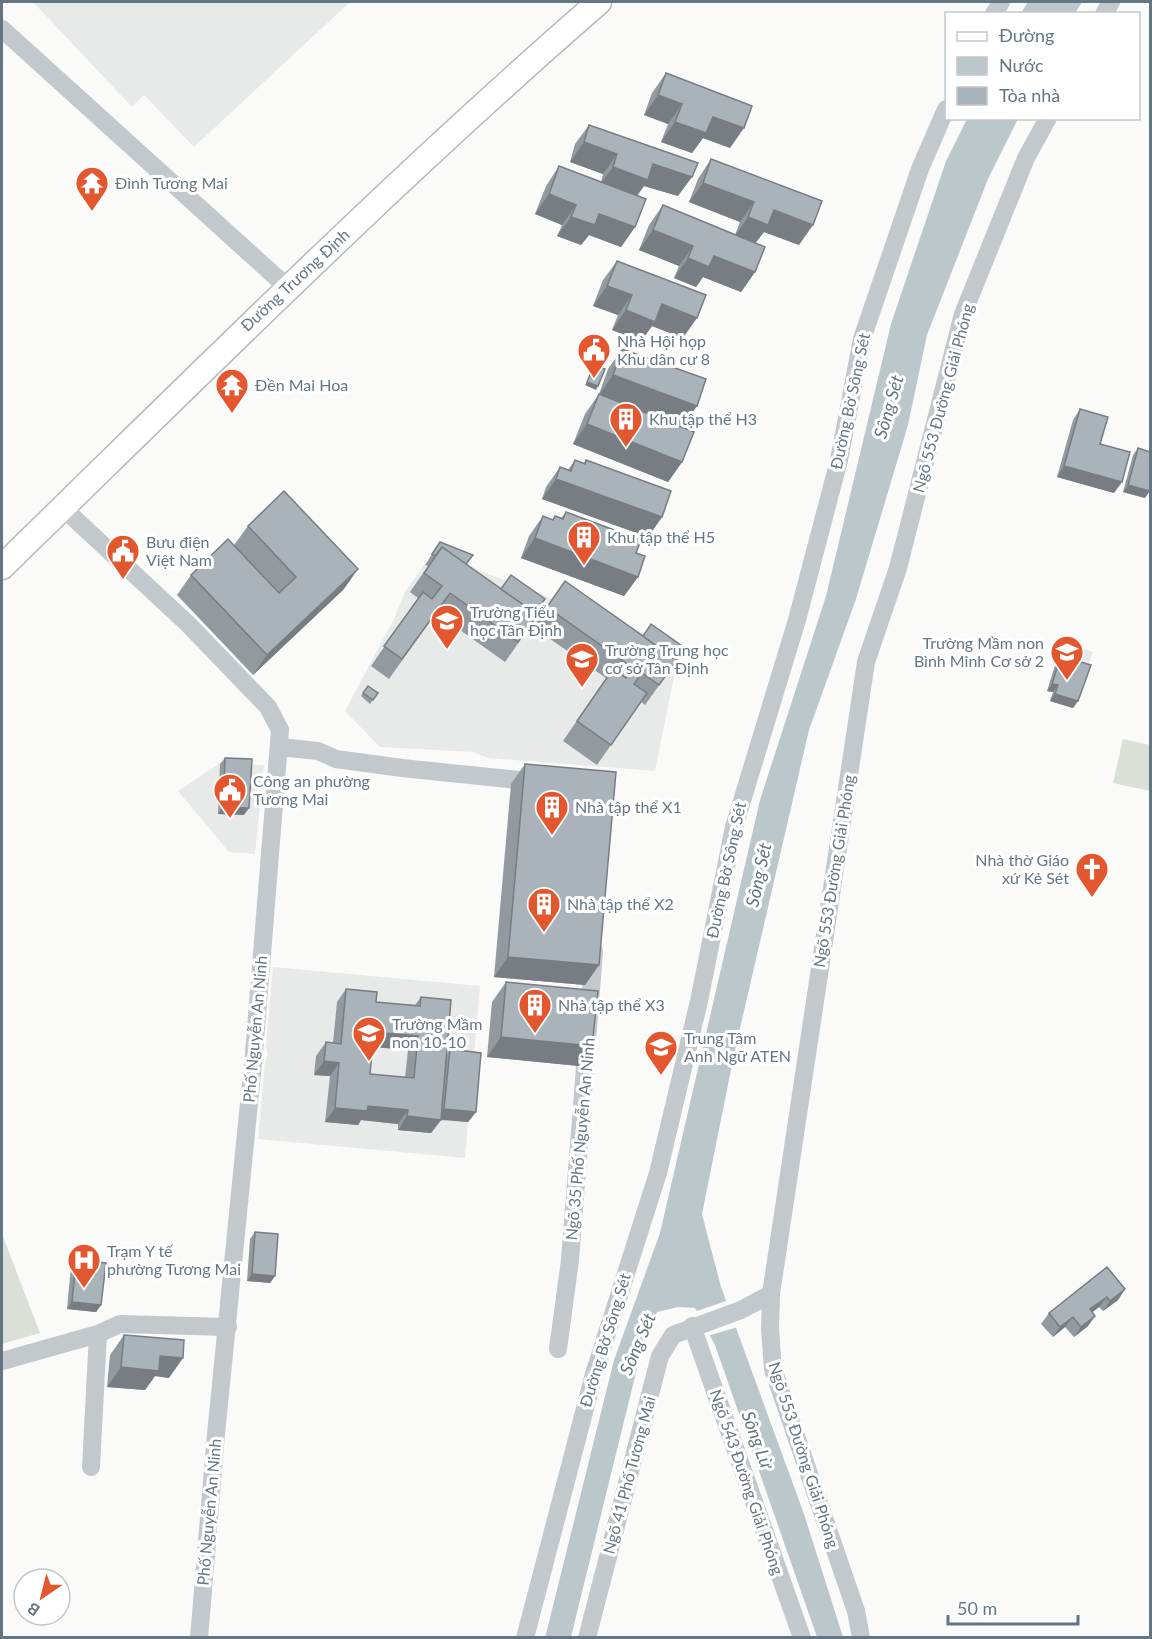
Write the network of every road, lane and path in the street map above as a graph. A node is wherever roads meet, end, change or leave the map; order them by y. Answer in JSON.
{"nodes":[{"id":1,"x":598,"y":2,"type":"edge"},
{"id":2,"x":2,"y":29,"type":"edge"},
{"id":3,"x":945,"y":112,"type":"edge"},
{"id":4,"x":1047,"y":120,"type":"edge"},
{"id":5,"x":287,"y":287,"type":"junction"},
{"id":6,"x":63,"y":508,"type":"junction"},
{"id":7,"x":2,"y":567,"type":"edge"},
{"id":8,"x":280,"y":747,"type":"junction"},
{"id":9,"x":553,"y":783,"type":"edge"},
{"id":10,"x":596,"y":934,"type":"edge"},
{"id":11,"x":771,"y":1294,"type":"junction"},
{"id":12,"x":692,"y":1326,"type":"junction"},
{"id":13,"x":228,"y":1327,"type":"junction"},
{"id":14,"x":98,"y":1334,"type":"junction"},
{"id":15,"x":558,"y":1349,"type":"dead end"},
{"id":16,"x":2,"y":1361,"type":"edge"},
{"id":17,"x":90,"y":1467,"type":"dead end"},
{"id":18,"x":199,"y":1638,"type":"edge"},
{"id":19,"x":525,"y":1638,"type":"edge"},
{"id":20,"x":587,"y":1638,"type":"edge"},
{"id":21,"x":802,"y":1638,"type":"edge"},
{"id":22,"x":861,"y":1638,"type":"edge"}],
"edges":[{"from":1,"to":5,"type":"main road","name":"Đường Trương Định"},
{"from":2,"to":5,"type":"street"},
{"from":3,"to":19,"type":"street","name":"Đường Bờ Sông Sét"},
{"from":4,"to":11,"type":"street","name":"Ngõ 553 Đường Giải Phóng"},
{"from":5,"to":6,"type":"main road","name":"Đường Trương Định"},
{"from":6,"to":7,"type":"main road","name":"Đường Trương Định"},
{"from":6,"to":8,"type":"street","name":"Phố Nguyễn An Ninh"},
{"from":8,"to":9,"type":"street"},
{"from":8,"to":13,"type":"street","name":"Phố Nguyễn An Ninh"},
{"from":10,"to":15,"type":"street","name":"Ngõ 35 Phố Nguyễn An Ninh"},
{"from":11,"to":12,"type":"street","name":"Ngõ 41 Phố Tương Mai"},
{"from":11,"to":22,"type":"street","name":"Ngõ 553 Đường Giải Phóng"},
{"from":12,"to":20,"type":"street","name":"Ngõ 41 Phố Tương Mai"},
{"from":12,"to":21,"type":"street","name":"Ngõ 543 Đường Giải Phóng"},
{"from":13,"to":14,"type":"street"},
{"from":13,"to":18,"type":"street","name":"Phố Nguyễn An Ninh"},
{"from":14,"to":16,"type":"street"},
{"from":14,"to":17,"type":"street"}]}
